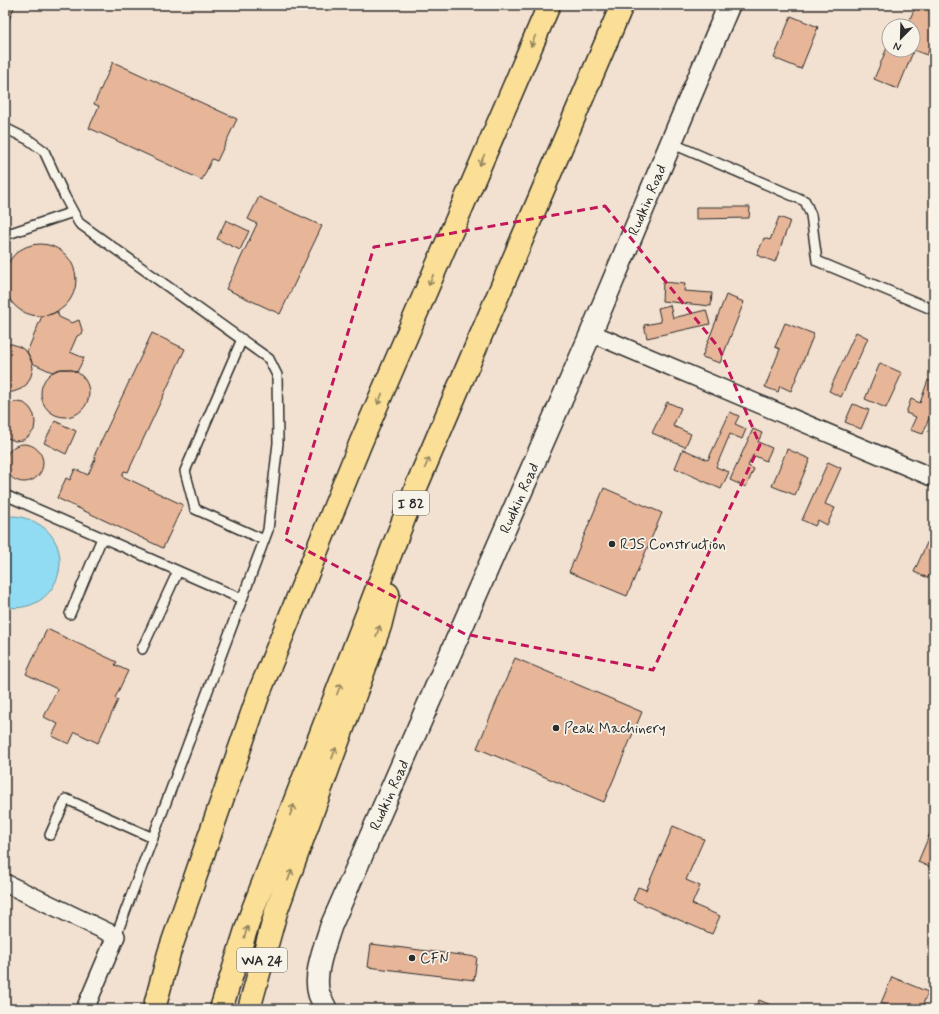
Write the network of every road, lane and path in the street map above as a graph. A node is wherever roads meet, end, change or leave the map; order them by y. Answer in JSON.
{"nodes":[{"id":1,"x":549,"y":5,"type":"edge"},
{"id":2,"x":622,"y":5,"type":"edge"},
{"id":3,"x":729,"y":5,"type":"edge"},
{"id":4,"x":5,"y":128,"type":"edge"},
{"id":5,"x":671,"y":143,"type":"junction"},
{"id":6,"x":73,"y":212,"type":"junction"},
{"id":7,"x":5,"y":235,"type":"edge"},
{"id":8,"x":934,"y":310,"type":"edge"},
{"id":9,"x":591,"y":333,"type":"junction"},
{"id":10,"x":242,"y":339,"type":"junction"},
{"id":11,"x":934,"y":478,"type":"edge"},
{"id":12,"x":418,"y":485,"type":"junction"},
{"id":13,"x":5,"y":495,"type":"edge"},
{"id":14,"x":102,"y":538,"type":"junction"},
{"id":15,"x":264,"y":540,"type":"junction"},
{"id":16,"x":178,"y":571,"type":"junction"},
{"id":17,"x":242,"y":599,"type":"junction"},
{"id":18,"x":70,"y":614,"type":"dead end"},
{"id":19,"x":142,"y":649,"type":"dead end"},
{"id":20,"x":50,"y":835,"type":"dead end"},
{"id":21,"x":153,"y":838,"type":"junction"},
{"id":22,"x":5,"y":883,"type":"edge"},
{"id":23,"x":116,"y":936,"type":"junction"},
{"id":24,"x":169,"y":953,"type":"junction"},
{"id":25,"x":322,"y":1001,"type":"edge"},
{"id":26,"x":85,"y":1009,"type":"edge"},
{"id":27,"x":147,"y":1009,"type":"edge"},
{"id":28,"x":154,"y":1009,"type":"edge"},
{"id":29,"x":222,"y":1009,"type":"edge"},
{"id":30,"x":249,"y":1009,"type":"edge"}],
"edges":[{"from":1,"to":24,"type":"highway","one_way":true},
{"from":12,"to":2,"type":"highway","number":"I 82","one_way":true},
{"from":3,"to":5,"type":"street","name":"Rudkin Road"},
{"from":4,"to":6,"type":"lane"},
{"from":5,"to":8,"type":"lane"},
{"from":5,"to":9,"type":"street","name":"Rudkin Road"},
{"from":6,"to":7,"type":"lane"},
{"from":6,"to":10,"type":"lane"},
{"from":9,"to":11,"type":"street"},
{"from":9,"to":25,"type":"street","name":"Rudkin Road"},
{"from":10,"to":15,"type":"lane"},
{"from":10,"to":15,"type":"lane"},
{"from":29,"to":12,"type":"highway","number":"I 82","one_way":true},
{"from":30,"to":12,"type":"highway","number":"WA 24","one_way":true},
{"from":13,"to":14,"type":"lane"},
{"from":14,"to":16,"type":"lane"},
{"from":14,"to":18,"type":"lane"},
{"from":15,"to":17,"type":"lane"},
{"from":16,"to":17,"type":"lane"},
{"from":16,"to":19,"type":"lane"},
{"from":17,"to":21,"type":"lane"},
{"from":20,"to":21,"type":"lane"},
{"from":21,"to":23,"type":"lane"},
{"from":22,"to":23,"type":"street"},
{"from":23,"to":26,"type":"street"},
{"from":24,"to":27,"type":"highway"},
{"from":24,"to":28,"type":"highway"}]}
